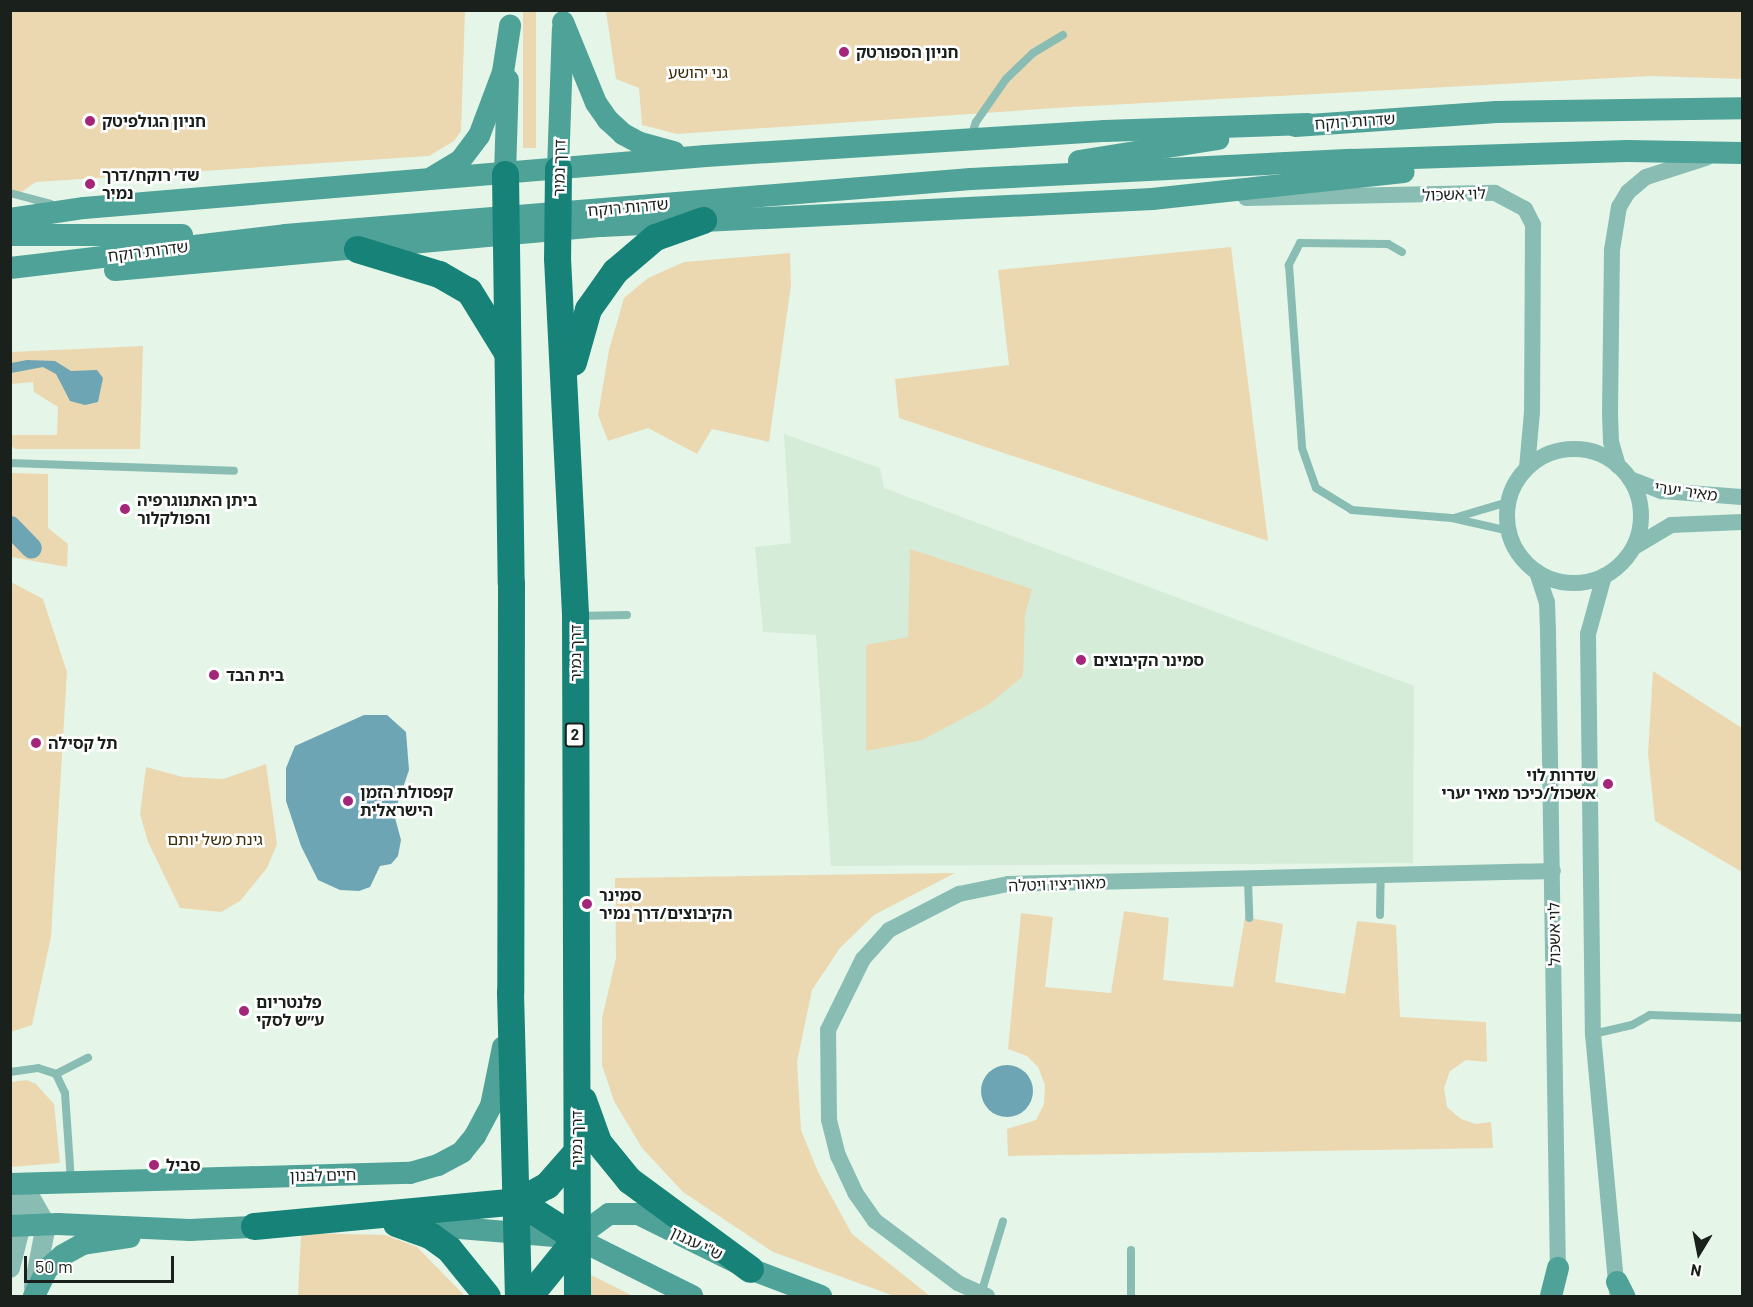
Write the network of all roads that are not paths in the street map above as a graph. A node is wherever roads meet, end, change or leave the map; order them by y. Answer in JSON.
{"nodes":[{"id":1,"x":563,"y":16,"type":"edge"},
{"id":2,"x":511,"y":18,"type":"edge"},
{"id":3,"x":1063,"y":35,"type":"dead end"},
{"id":4,"x":1743,"y":108,"type":"edge"},
{"id":5,"x":1308,"y":124,"type":"junction"},
{"id":6,"x":970,"y":139,"type":"junction"},
{"id":7,"x":1627,"y":151,"type":"junction"},
{"id":8,"x":1736,"y":152,"type":"edge"},
{"id":9,"x":706,"y":156,"type":"junction"},
{"id":10,"x":558,"y":169,"type":"junction"},
{"id":11,"x":505,"y":174,"type":"junction"},
{"id":12,"x":971,"y":179,"type":"junction"},
{"id":13,"x":423,"y":182,"type":"junction"},
{"id":14,"x":10,"y":194,"type":"edge"},
{"id":15,"x":1152,"y":199,"type":"junction"},
{"id":16,"x":84,"y":208,"type":"junction"},
{"id":17,"x":10,"y":219,"type":"edge"},
{"id":18,"x":703,"y":220,"type":"junction"},
{"id":19,"x":558,"y":231,"type":"junction"},
{"id":20,"x":10,"y":235,"type":"edge"},
{"id":21,"x":285,"y":235,"type":"junction"},
{"id":22,"x":506,"y":237,"type":"junction"},
{"id":23,"x":357,"y":249,"type":"junction"},
{"id":24,"x":1402,"y":252,"type":"dead end"},
{"id":25,"x":10,"y":268,"type":"edge"},
{"id":26,"x":10,"y":279,"type":"edge"},
{"id":27,"x":508,"y":355,"type":"junction"},
{"id":28,"x":566,"y":398,"type":"junction"},
{"id":29,"x":10,"y":463,"type":"edge"},
{"id":30,"x":1618,"y":466,"type":"junction"},
{"id":31,"x":1527,"y":468,"type":"junction"},
{"id":32,"x":234,"y":471,"type":"dead end"},
{"id":33,"x":1630,"y":479,"type":"junction"},
{"id":34,"x":1743,"y":497,"type":"edge"},
{"id":35,"x":1508,"y":502,"type":"junction"},
{"id":36,"x":1452,"y":518,"type":"junction"},
{"id":37,"x":1743,"y":522,"type":"edge"},
{"id":38,"x":1509,"y":531,"type":"junction"},
{"id":39,"x":1634,"y":547,"type":"junction"},
{"id":40,"x":1537,"y":572,"type":"junction"},
{"id":41,"x":1604,"y":576,"type":"junction"},
{"id":42,"x":627,"y":615,"type":"dead end"},
{"id":43,"x":575,"y":616,"type":"junction"},
{"id":44,"x":1553,"y":871,"type":"junction"},
{"id":45,"x":1381,"y":876,"type":"junction"},
{"id":46,"x":1248,"y":880,"type":"junction"},
{"id":47,"x":1380,"y":915,"type":"dead end"},
{"id":48,"x":1249,"y":918,"type":"dead end"},
{"id":49,"x":510,"y":992,"type":"junction"},
{"id":50,"x":1743,"y":1018,"type":"edge"},
{"id":51,"x":1593,"y":1034,"type":"junction"},
{"id":52,"x":88,"y":1058,"type":"dead end"},
{"id":53,"x":10,"y":1072,"type":"edge"},
{"id":54,"x":56,"y":1074,"type":"junction"},
{"id":55,"x":576,"y":1079,"type":"junction"},
{"id":56,"x":576,"y":1152,"type":"junction"},
{"id":57,"x":71,"y":1181,"type":"junction"},
{"id":58,"x":16,"y":1184,"type":"edge"},
{"id":59,"x":518,"y":1201,"type":"junction"},
{"id":60,"x":1003,"y":1221,"type":"dead end"},
{"id":61,"x":396,"y":1223,"type":"junction"},
{"id":62,"x":16,"y":1225,"type":"edge"},
{"id":63,"x":46,"y":1225,"type":"junction"},
{"id":64,"x":254,"y":1226,"type":"junction"},
{"id":65,"x":190,"y":1230,"type":"junction"},
{"id":66,"x":518,"y":1233,"type":"junction"},
{"id":67,"x":576,"y":1238,"type":"junction"},
{"id":68,"x":1131,"y":1250,"type":"dead end"},
{"id":69,"x":10,"y":1268,"type":"edge"},
{"id":70,"x":1558,"y":1268,"type":"junction"},
{"id":71,"x":750,"y":1269,"type":"junction"},
{"id":72,"x":1619,"y":1292,"type":"edge"},
{"id":73,"x":984,"y":1295,"type":"edge"},
{"id":74,"x":33,"y":1296,"type":"edge"},
{"id":75,"x":487,"y":1296,"type":"edge"},
{"id":76,"x":518,"y":1296,"type":"edge"},
{"id":77,"x":529,"y":1296,"type":"edge"},
{"id":78,"x":577,"y":1296,"type":"edge"},
{"id":79,"x":692,"y":1296,"type":"edge"},
{"id":80,"x":821,"y":1296,"type":"edge"},
{"id":81,"x":1131,"y":1296,"type":"edge"},
{"id":82,"x":1551,"y":1296,"type":"edge"},
{"id":83,"x":1559,"y":1296,"type":"edge"}],
"edges":[{"from":1,"to":9,"type":"main road"},
{"from":1,"to":10,"type":"main road","name":"דרך נמיר"},
{"from":2,"to":11,"type":"main road"},
{"from":2,"to":13,"type":"main road"},
{"from":3,"to":6,"type":"lane"},
{"from":4,"to":5,"type":"main road","name":"שדרות רוקח"},
{"from":5,"to":6,"type":"main road"},
{"from":5,"to":12,"type":"main road","name":"שדרות רוקח"},
{"from":6,"to":9,"type":"main road"},
{"from":7,"to":8,"type":"main road","name":"שדרות רוקח"},
{"from":7,"to":12,"type":"main road","name":"שדרות רוקח"},
{"from":7,"to":15,"type":"main road"},
{"from":8,"to":30,"type":"street"},
{"from":9,"to":10,"type":"main road"},
{"from":10,"to":11,"type":"main road"},
{"from":10,"to":19,"type":"highway","name":"דרך נמיר","number":"2"},
{"from":11,"to":13,"type":"main road"},
{"from":11,"to":22,"type":"highway"},
{"from":12,"to":21,"type":"main road","name":"שדרות רוקח"},
{"from":13,"to":16,"type":"main road"},
{"from":14,"to":16,"type":"lane"},
{"from":15,"to":18,"type":"main road"},
{"from":15,"to":31,"type":"street","name":"לוי אשכול"},
{"from":16,"to":17,"type":"main road"},
{"from":18,"to":19,"type":"main road"},
{"from":18,"to":28,"type":"highway"},
{"from":19,"to":22,"type":"main road"},
{"from":19,"to":28,"type":"highway","name":"דרך נמיר","number":"2"},
{"from":20,"to":21,"type":"main road","name":"שדרות רוקח"},
{"from":21,"to":25,"type":"main road","name":"שדרות רוקח"},
{"from":22,"to":23,"type":"main road"},
{"from":22,"to":27,"type":"highway"},
{"from":23,"to":26,"type":"main road"},
{"from":23,"to":27,"type":"highway"},
{"from":24,"to":36,"type":"lane"},
{"from":27,"to":49,"type":"highway"},
{"from":28,"to":43,"type":"highway","name":"דרך נמיר","number":"2"},
{"from":29,"to":32,"type":"lane"},
{"from":30,"to":31,"type":"street"},
{"from":30,"to":33,"type":"street"},
{"from":31,"to":35,"type":"street"},
{"from":33,"to":34,"type":"street","name":"מאיר יערי"},
{"from":33,"to":39,"type":"street"},
{"from":35,"to":36,"type":"lane"},
{"from":35,"to":38,"type":"street"},
{"from":36,"to":38,"type":"lane"},
{"from":37,"to":39,"type":"street","name":"מאיר יערי"},
{"from":38,"to":40,"type":"street"},
{"from":39,"to":41,"type":"street"},
{"from":40,"to":41,"type":"street"},
{"from":40,"to":44,"type":"street","name":"לוי אשכול"},
{"from":41,"to":51,"type":"street"},
{"from":42,"to":43,"type":"lane"},
{"from":43,"to":55,"type":"highway","name":"דרך נמיר","number":"2"},
{"from":44,"to":45,"type":"street","name":"מאוריציו ויטלה"},
{"from":44,"to":70,"type":"street","name":"לוי אשכול"},
{"from":45,"to":46,"type":"street","name":"מאוריציו ויטלה"},
{"from":45,"to":47,"type":"lane"},
{"from":46,"to":48,"type":"lane"},
{"from":46,"to":73,"type":"street","name":"מאוריציו ויטלה"},
{"from":49,"to":57,"type":"main road","name":"חיים לבנון"},
{"from":49,"to":59,"type":"highway"},
{"from":50,"to":51,"type":"lane"},
{"from":51,"to":72,"type":"street"},
{"from":52,"to":54,"type":"lane"},
{"from":53,"to":54,"type":"lane"},
{"from":54,"to":57,"type":"lane"},
{"from":55,"to":56,"type":"highway","name":"דרך נמיר","number":"2"},
{"from":55,"to":71,"type":"highway"},
{"from":56,"to":59,"type":"highway"},
{"from":56,"to":67,"type":"highway","name":"דרך נמיר","number":"2"},
{"from":57,"to":58,"type":"main road","name":"חיים לבנון"},
{"from":58,"to":62,"type":"street"},
{"from":58,"to":63,"type":"street"},
{"from":59,"to":64,"type":"highway"},
{"from":59,"to":66,"type":"highway"},
{"from":59,"to":67,"type":"highway"},
{"from":60,"to":73,"type":"lane"},
{"from":61,"to":64,"type":"main road"},
{"from":61,"to":66,"type":"main road"},
{"from":61,"to":75,"type":"highway"},
{"from":62,"to":63,"type":"main road"},
{"from":62,"to":69,"type":"street"},
{"from":63,"to":65,"type":"main road"},
{"from":63,"to":74,"type":"street"},
{"from":64,"to":65,"type":"main road"},
{"from":65,"to":74,"type":"main road"},
{"from":66,"to":67,"type":"main road"},
{"from":66,"to":76,"type":"highway"},
{"from":67,"to":71,"type":"main road","name":"ש''י עגנון"},
{"from":67,"to":77,"type":"highway"},
{"from":67,"to":78,"type":"highway","name":"דרך נמיר","number":"2"},
{"from":67,"to":79,"type":"main road"},
{"from":68,"to":81,"type":"lane"},
{"from":70,"to":82,"type":"main road"},
{"from":70,"to":83,"type":"street","name":"לוי אשכול"},
{"from":71,"to":80,"type":"main road","name":"ש''י עגנון"}]}
